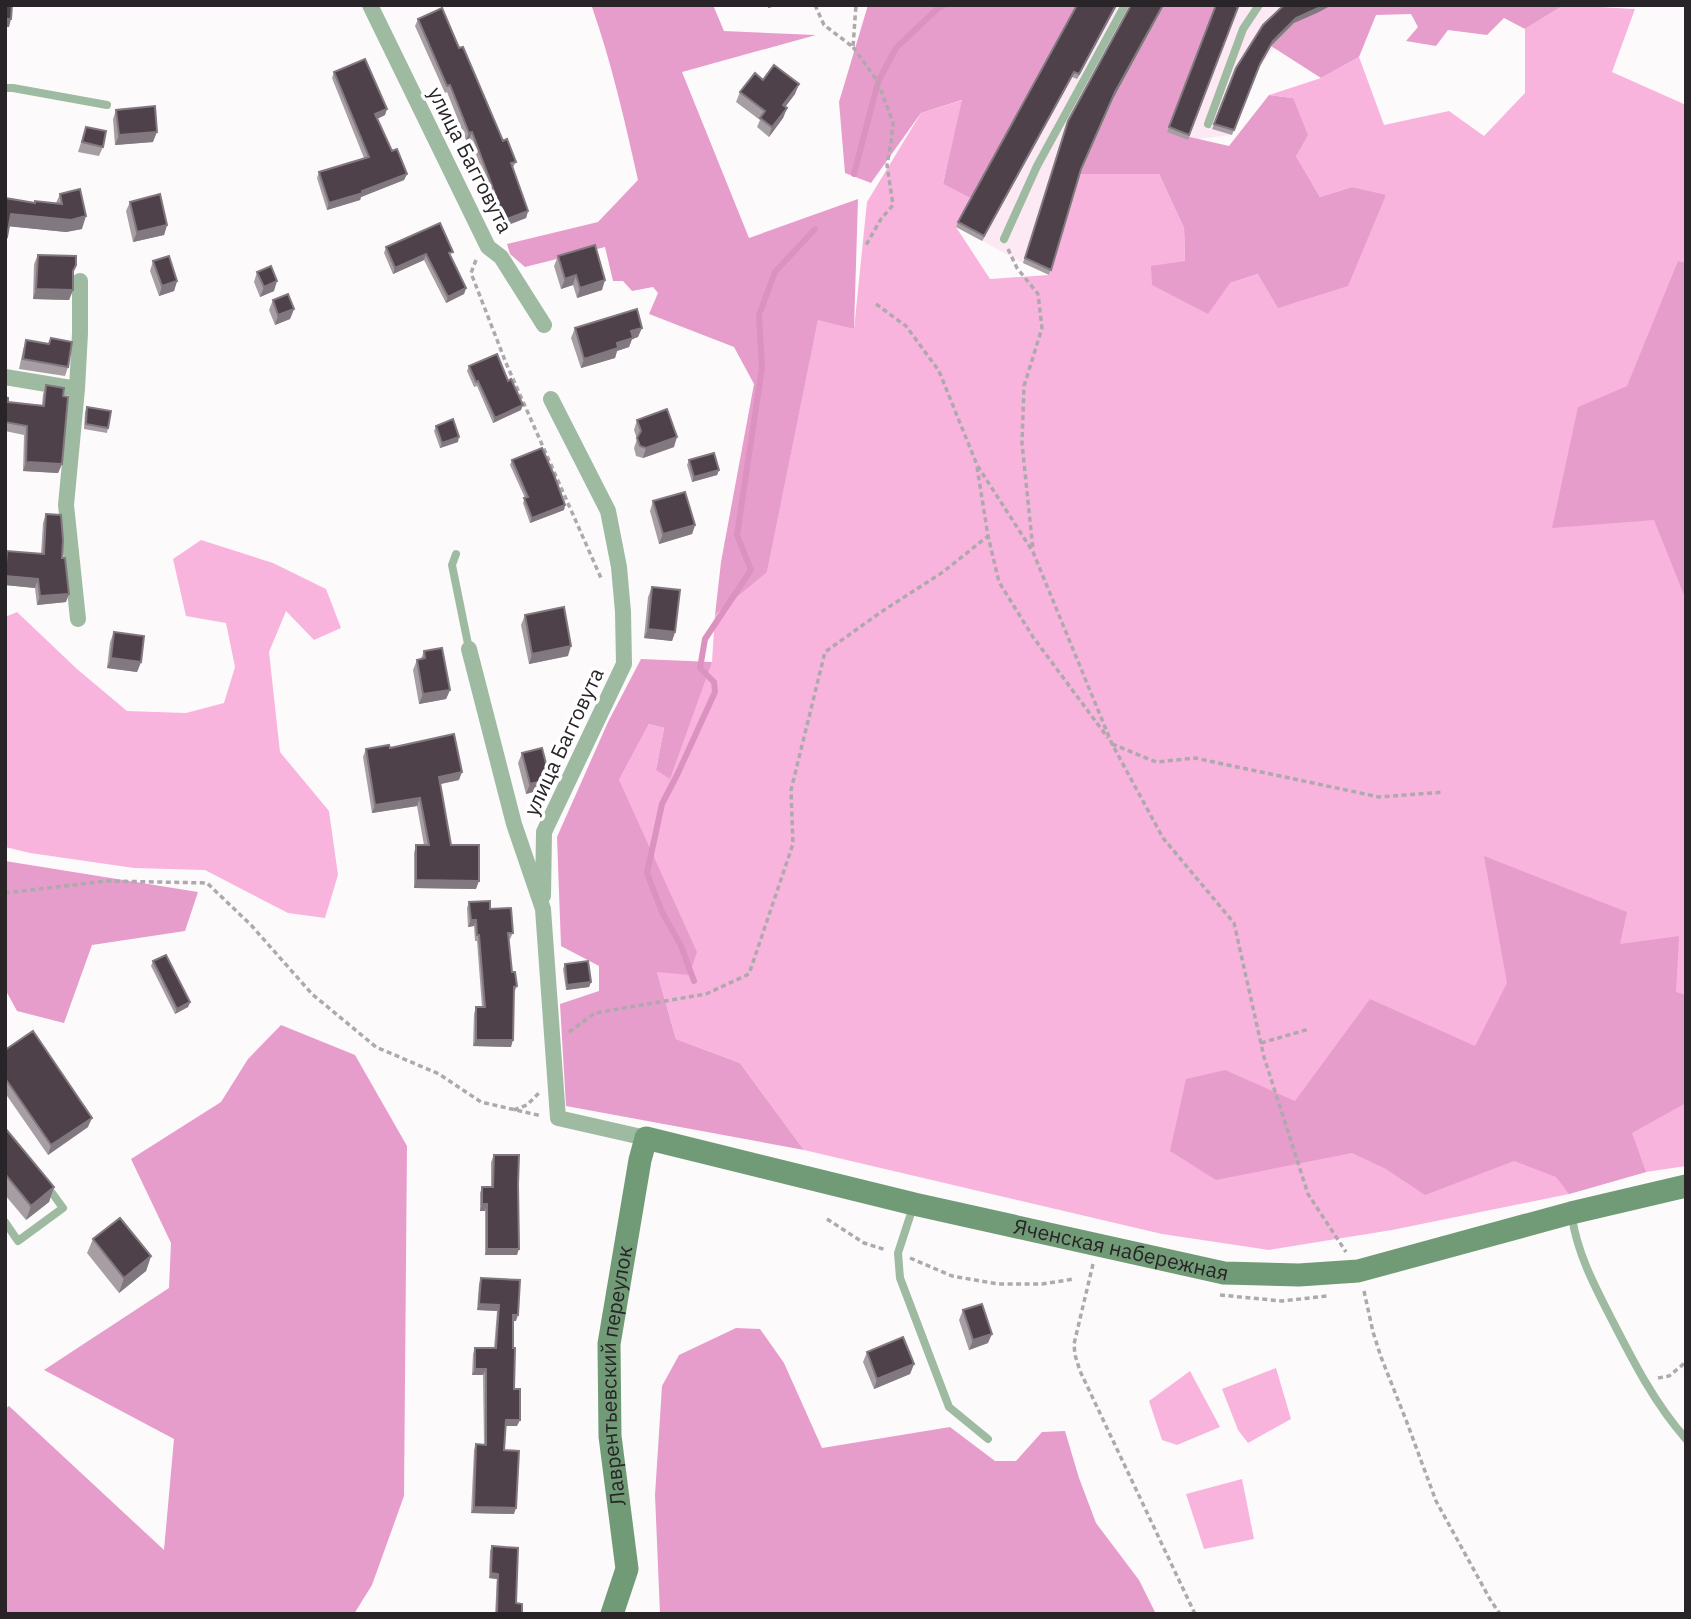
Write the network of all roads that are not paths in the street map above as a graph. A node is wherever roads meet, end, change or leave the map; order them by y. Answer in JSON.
{"nodes":[{"id":1,"x":370,"y":5,"type":"edge"},
{"id":2,"x":1125,"y":5,"type":"edge"},
{"id":3,"x":1259,"y":5,"type":"edge"},
{"id":4,"x":5,"y":88,"type":"edge"},
{"id":5,"x":107,"y":105,"type":"dead end"},
{"id":6,"x":1208,"y":124,"type":"dead end"},
{"id":7,"x":1004,"y":239,"type":"road end"},
{"id":8,"x":80,"y":281,"type":"dead end"},
{"id":9,"x":544,"y":325,"type":"dead end"},
{"id":10,"x":5,"y":377,"type":"edge"},
{"id":11,"x":77,"y":389,"type":"junction"},
{"id":12,"x":551,"y":399,"type":"dead end"},
{"id":13,"x":456,"y":554,"type":"dead end"},
{"id":14,"x":78,"y":619,"type":"dead end"},
{"id":15,"x":469,"y":649,"type":"joint"},
{"id":16,"x":543,"y":909,"type":"junction"},
{"id":17,"x":646,"y":1138,"type":"junction"},
{"id":18,"x":41,"y":1178,"type":"edge"},
{"id":19,"x":1686,"y":1186,"type":"edge"},
{"id":20,"x":914,"y":1204,"type":"junction"},
{"id":21,"x":1571,"y":1213,"type":"junction"},
{"id":22,"x":5,"y":1222,"type":"edge"},
{"id":23,"x":988,"y":1439,"type":"dead end"},
{"id":24,"x":1686,"y":1440,"type":"edge"},
{"id":25,"x":612,"y":1614,"type":"edge"}],
"edges":[{"from":1,"to":9,"type":"street","name":"улица Багговута"},
{"from":2,"to":7,"type":"lane"},
{"from":3,"to":6,"type":"lane"},
{"from":4,"to":5,"type":"lane"},
{"from":8,"to":11,"type":"street"},
{"from":10,"to":11,"type":"street"},
{"from":11,"to":14,"type":"street"},
{"from":12,"to":16,"type":"street","name":"улица Багговута"},
{"from":13,"to":15,"type":"lane"},
{"from":15,"to":16,"type":"street"},
{"from":16,"to":17,"type":"street","name":"Яченская набережная"},
{"from":17,"to":20,"type":"street","name":"Яченская набережная"},
{"from":17,"to":25,"type":"street","name":"Лаврентьевский переулок"},
{"from":18,"to":22,"type":"lane"},
{"from":19,"to":21,"type":"street","name":"Яченская набережная"},
{"from":20,"to":21,"type":"street","name":"Яченская набережная"},
{"from":20,"to":23,"type":"lane"},
{"from":21,"to":24,"type":"lane"}]}
